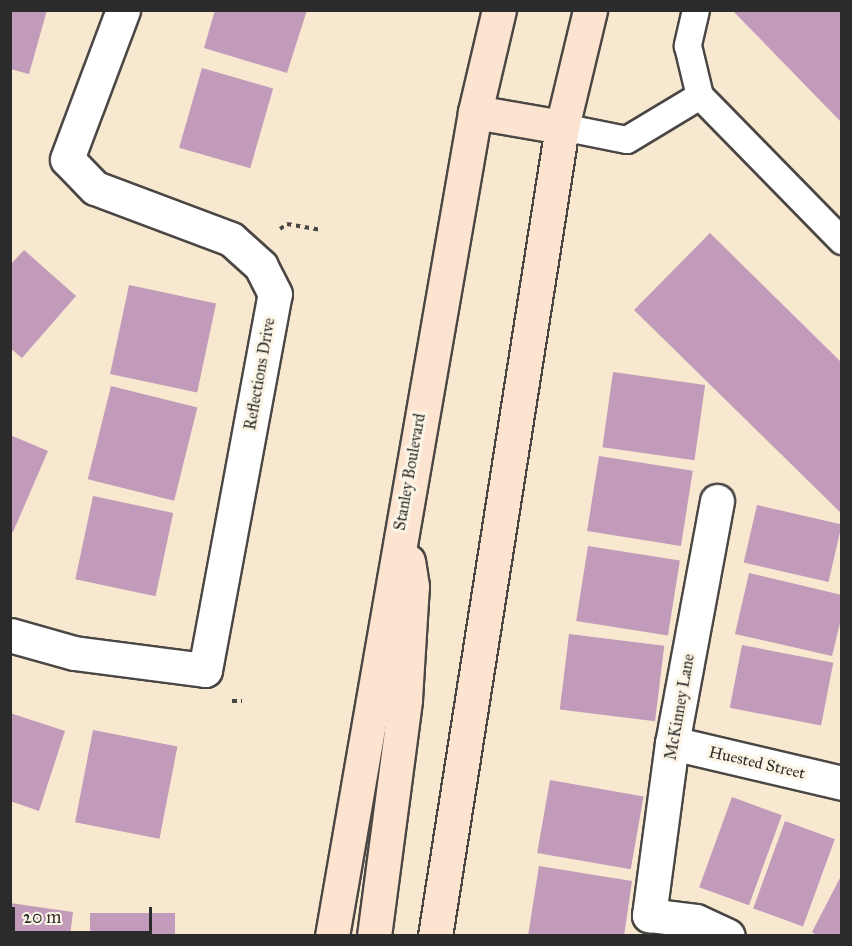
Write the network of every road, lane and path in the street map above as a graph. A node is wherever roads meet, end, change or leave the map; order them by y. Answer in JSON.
{"nodes":[{"id":1,"x":123,"y":10,"type":"edge"},
{"id":2,"x":499,"y":10,"type":"edge"},
{"id":3,"x":590,"y":10,"type":"edge"},
{"id":4,"x":696,"y":10,"type":"edge"},
{"id":5,"x":700,"y":96,"type":"junction"},
{"id":6,"x":475,"y":112,"type":"junction"},
{"id":7,"x":562,"y":127,"type":"junction"},
{"id":8,"x":842,"y":241,"type":"edge"},
{"id":9,"x":717,"y":501,"type":"dead end"},
{"id":10,"x":402,"y":517,"type":"junction"},
{"id":11,"x":10,"y":635,"type":"edge"},
{"id":12,"x":672,"y":743,"type":"junction"},
{"id":13,"x":842,"y":783,"type":"edge"},
{"id":14,"x":332,"y":936,"type":"edge"},
{"id":15,"x":374,"y":936,"type":"edge"},
{"id":16,"x":435,"y":936,"type":"edge"},
{"id":17,"x":728,"y":936,"type":"edge"}],
"edges":[{"from":1,"to":11,"type":"street","name":"Reflections Drive"},
{"from":2,"to":6,"type":"main road","name":"Stanley Boulevard"},
{"from":3,"to":7,"type":"main road"},
{"from":4,"to":5,"type":"lane"},
{"from":5,"to":7,"type":"lane"},
{"from":5,"to":8,"type":"lane"},
{"from":6,"to":7,"type":"main road"},
{"from":6,"to":10,"type":"main road","name":"Stanley Boulevard"},
{"from":7,"to":16,"type":"main road"},
{"from":9,"to":12,"type":"street","name":"McKinney Lane"},
{"from":10,"to":14,"type":"main road","name":"Stanley Boulevard"},
{"from":10,"to":15,"type":"main road"},
{"from":12,"to":13,"type":"street","name":"Huested Street"},
{"from":12,"to":17,"type":"street","name":"McKinney Lane"}]}
